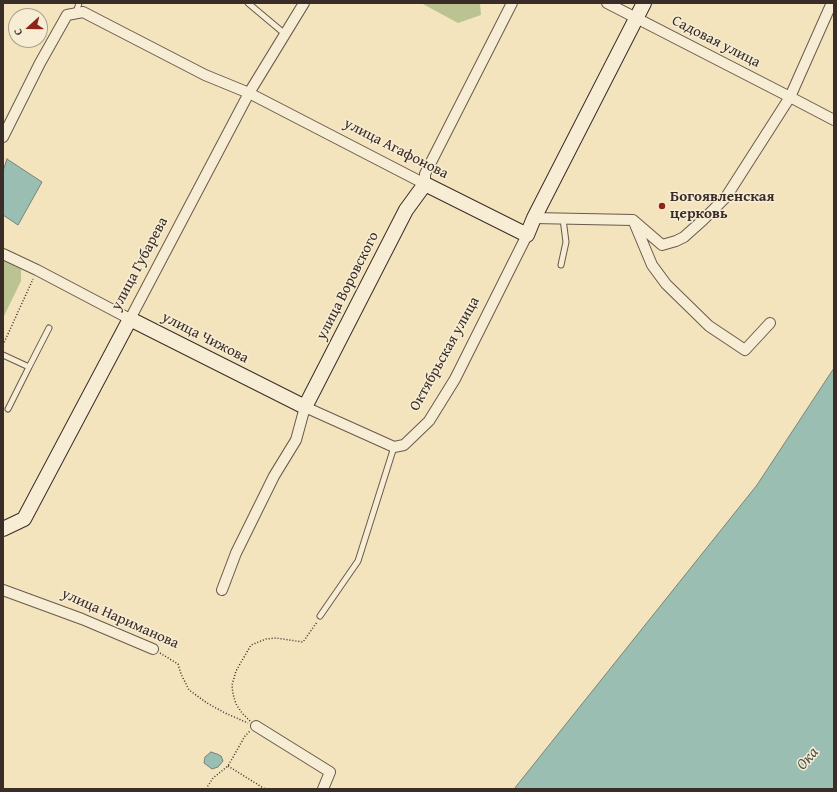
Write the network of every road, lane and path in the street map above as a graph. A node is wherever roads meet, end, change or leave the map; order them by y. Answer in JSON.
{"nodes":[{"id":1,"x":79,"y":3,"type":"edge"},
{"id":2,"x":248,"y":3,"type":"edge"},
{"id":3,"x":304,"y":3,"type":"edge"},
{"id":4,"x":512,"y":3,"type":"edge"},
{"id":5,"x":607,"y":3,"type":"edge"},
{"id":6,"x":644,"y":3,"type":"edge"},
{"id":7,"x":833,"y":3,"type":"edge"},
{"id":8,"x":76,"y":13,"type":"junction"},
{"id":9,"x":637,"y":18,"type":"junction"},
{"id":10,"x":285,"y":34,"type":"junction"},
{"id":11,"x":249,"y":93,"type":"junction"},
{"id":12,"x":790,"y":97,"type":"junction"},
{"id":13,"x":834,"y":120,"type":"edge"},
{"id":14,"x":3,"y":137,"type":"edge"},
{"id":15,"x":425,"y":184,"type":"junction"},
{"id":16,"x":534,"y":218,"type":"junction"},
{"id":17,"x":563,"y":219,"type":"junction"},
{"id":18,"x":633,"y":220,"type":"junction"},
{"id":19,"x":527,"y":235,"type":"junction"},
{"id":20,"x":3,"y":254,"type":"edge"},
{"id":21,"x":561,"y":265,"type":"dead end"},
{"id":22,"x":37,"y":270,"type":"junction"},
{"id":23,"x":130,"y":319,"type":"junction"},
{"id":24,"x":770,"y":323,"type":"dead end"},
{"id":25,"x":49,"y":328,"type":"dead end"},
{"id":26,"x":3,"y":345,"type":"edge"},
{"id":27,"x":3,"y":355,"type":"edge"},
{"id":28,"x":29,"y":367,"type":"junction"},
{"id":29,"x":305,"y":407,"type":"junction"},
{"id":30,"x":8,"y":409,"type":"dead end"},
{"id":31,"x":394,"y":447,"type":"junction"},
{"id":32,"x":3,"y":530,"type":"edge"},
{"id":33,"x":3,"y":590,"type":"edge"},
{"id":34,"x":222,"y":590,"type":"dead end"},
{"id":35,"x":320,"y":616,"type":"joint"},
{"id":36,"x":153,"y":649,"type":"joint"},
{"id":37,"x":256,"y":726,"type":"junction"},
{"id":38,"x":228,"y":766,"type":"junction"},
{"id":39,"x":206,"y":789,"type":"edge"},
{"id":40,"x":266,"y":789,"type":"edge"},
{"id":41,"x":323,"y":789,"type":"edge"}],
"edges":[{"from":1,"to":8,"type":"lane"},
{"from":2,"to":10,"type":"lane"},
{"from":3,"to":10,"type":"street","name":"улица Губарева"},
{"from":4,"to":15,"type":"street","name":"улица Воровского"},
{"from":5,"to":9,"type":"street","name":"Садовая улица"},
{"from":6,"to":9,"type":"street","name":"Октябрьская улица"},
{"from":7,"to":12,"type":"street"},
{"from":8,"to":11,"type":"street","name":"улица Агафонова"},
{"from":8,"to":14,"type":"street"},
{"from":9,"to":12,"type":"street","name":"Садовая улица"},
{"from":9,"to":16,"type":"street","name":"Октябрьская улица"},
{"from":10,"to":11,"type":"street","name":"улица Губарева"},
{"from":11,"to":15,"type":"street","name":"улица Агафонова"},
{"from":11,"to":23,"type":"street","name":"улица Губарева"},
{"from":12,"to":13,"type":"street","name":"Садовая улица"},
{"from":12,"to":18,"type":"street"},
{"from":15,"to":19,"type":"street","name":"улица Агафонова"},
{"from":15,"to":29,"type":"street","name":"улица Воровского"},
{"from":16,"to":17,"type":"street"},
{"from":16,"to":19,"type":"street","name":"Октябрьская улица"},
{"from":17,"to":18,"type":"street"},
{"from":17,"to":21,"type":"lane"},
{"from":18,"to":24,"type":"street"},
{"from":19,"to":31,"type":"street","name":"Октябрьская улица"},
{"from":20,"to":22,"type":"street","name":"улица Чижова"},
{"from":22,"to":23,"type":"street","name":"улица Чижова"},
{"from":22,"to":26,"type":"path"},
{"from":23,"to":29,"type":"street","name":"улица Чижова"},
{"from":23,"to":32,"type":"street","name":"улица Губарева"},
{"from":25,"to":28,"type":"lane"},
{"from":27,"to":28,"type":"lane"},
{"from":28,"to":30,"type":"lane"},
{"from":29,"to":31,"type":"street","name":"улица Чижова"},
{"from":29,"to":34,"type":"street","name":"улица Воровского"},
{"from":31,"to":35,"type":"lane"},
{"from":33,"to":36,"type":"street","name":"улица Нариманова"},
{"from":35,"to":37,"type":"path"},
{"from":36,"to":37,"type":"path","name":"улица Нариманова"},
{"from":37,"to":38,"type":"path"},
{"from":37,"to":41,"type":"street"},
{"from":38,"to":39,"type":"path"},
{"from":38,"to":40,"type":"path"}]}
